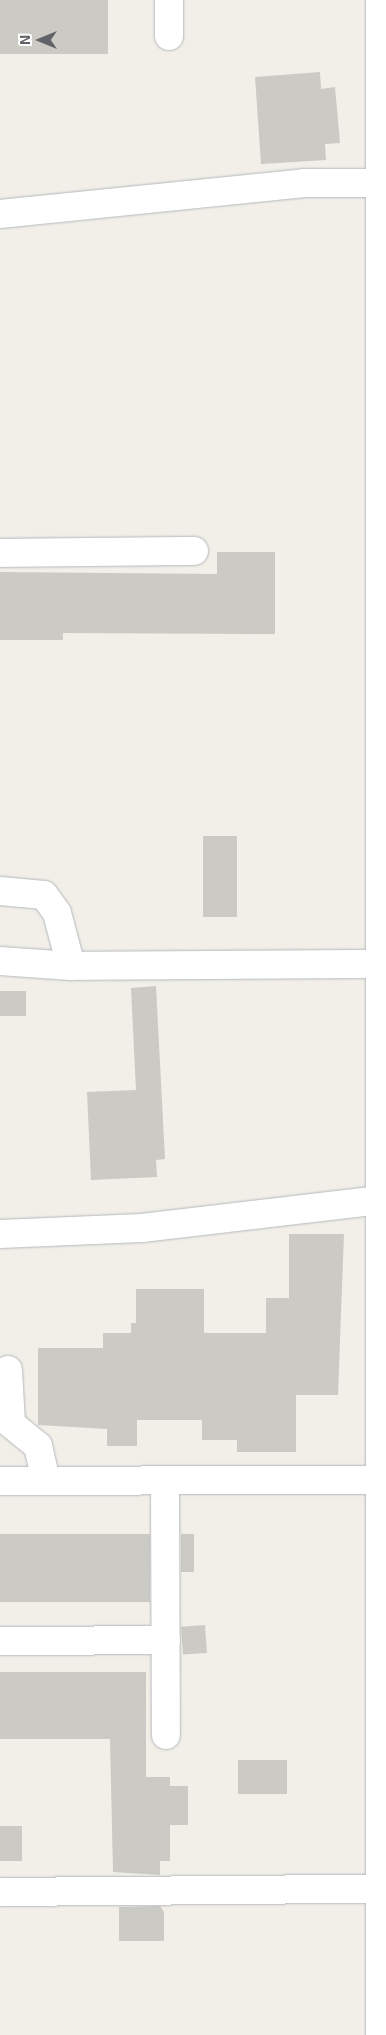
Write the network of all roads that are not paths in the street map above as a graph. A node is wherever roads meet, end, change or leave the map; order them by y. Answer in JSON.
{"nodes":[{"id":1,"x":169,"y":0,"type":"edge"},
{"id":2,"x":380,"y":0,"type":"edge"},
{"id":3,"x":169,"y":36,"type":"dead end"},
{"id":4,"x":380,"y":183,"type":"junction"},
{"id":5,"x":0,"y":214,"type":"edge"},
{"id":6,"x":194,"y":551,"type":"dead end"},
{"id":7,"x":0,"y":553,"type":"edge"},
{"id":8,"x":0,"y":891,"type":"edge"},
{"id":9,"x":0,"y":962,"type":"edge"},
{"id":10,"x":380,"y":964,"type":"junction"},
{"id":11,"x":71,"y":966,"type":"junction"},
{"id":12,"x":383,"y":1130,"type":"edge"},
{"id":13,"x":380,"y":1200,"type":"junction"},
{"id":14,"x":0,"y":1234,"type":"edge"},
{"id":15,"x":383,"y":1249,"type":"edge"},
{"id":16,"x":383,"y":1304,"type":"edge"},
{"id":17,"x":8,"y":1370,"type":"dead end"},
{"id":18,"x":165,"y":1480,"type":"junction"},
{"id":19,"x":380,"y":1480,"type":"junction"},
{"id":20,"x":0,"y":1481,"type":"edge"},
{"id":21,"x":46,"y":1481,"type":"junction"},
{"id":22,"x":166,"y":1640,"type":"junction"},
{"id":23,"x":0,"y":1641,"type":"edge"},
{"id":24,"x":166,"y":1735,"type":"dead end"},
{"id":25,"x":380,"y":1889,"type":"junction"},
{"id":26,"x":0,"y":1892,"type":"edge"},
{"id":27,"x":380,"y":2035,"type":"edge"}],
"edges":[{"from":1,"to":3,"type":"street"},
{"from":2,"to":4,"type":"street"},
{"from":4,"to":5,"type":"street"},
{"from":4,"to":10,"type":"street"},
{"from":6,"to":7,"type":"street"},
{"from":8,"to":11,"type":"street"},
{"from":9,"to":11,"type":"street"},
{"from":10,"to":11,"type":"street"},
{"from":10,"to":12,"type":"street"},
{"from":12,"to":13,"type":"street"},
{"from":13,"to":14,"type":"street"},
{"from":13,"to":15,"type":"street"},
{"from":15,"to":16,"type":"street"},
{"from":16,"to":19,"type":"street"},
{"from":17,"to":21,"type":"street"},
{"from":18,"to":19,"type":"street"},
{"from":18,"to":21,"type":"street"},
{"from":18,"to":22,"type":"street"},
{"from":19,"to":25,"type":"street"},
{"from":20,"to":21,"type":"street"},
{"from":22,"to":23,"type":"street"},
{"from":22,"to":24,"type":"street"},
{"from":25,"to":26,"type":"street"},
{"from":25,"to":27,"type":"street"}]}
